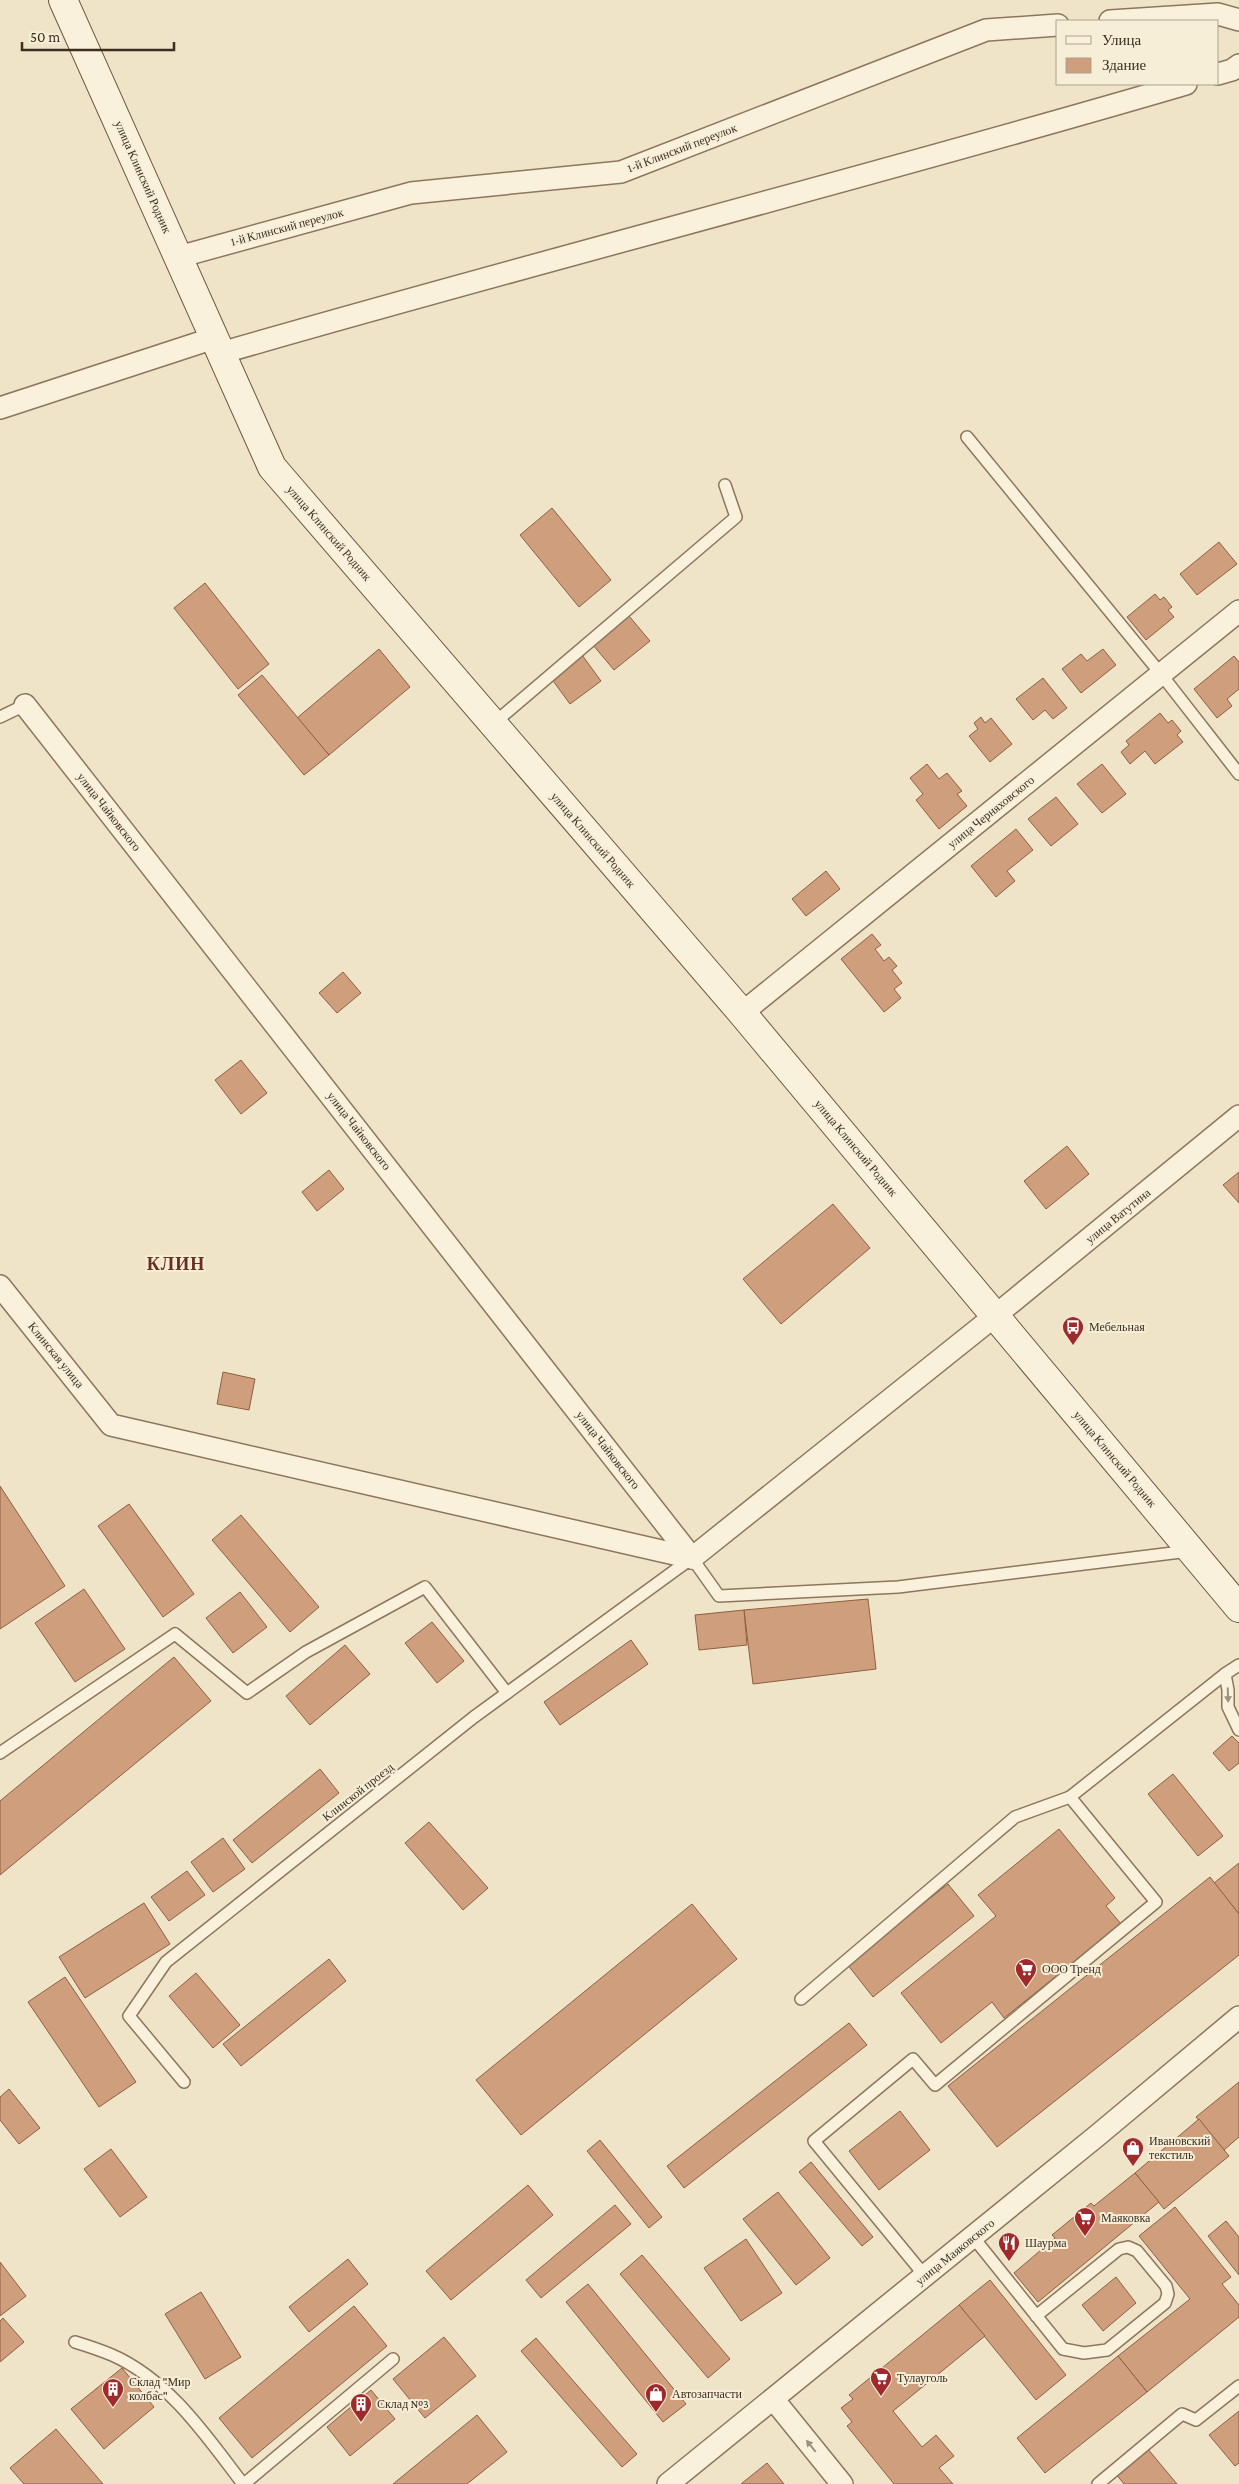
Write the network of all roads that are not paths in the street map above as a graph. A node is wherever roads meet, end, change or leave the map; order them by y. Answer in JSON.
{"nodes":[{"id":1,"x":63,"y":0,"type":"edge"},
{"id":2,"x":1125,"y":20,"type":"edge"},
{"id":3,"x":1239,"y":20,"type":"edge"},
{"id":4,"x":1056,"y":25,"type":"edge"},
{"id":5,"x":1239,"y":65,"type":"edge"},
{"id":6,"x":1219,"y":74,"type":"edge"},
{"id":7,"x":1183,"y":85,"type":"edge"},
{"id":8,"x":178,"y":257,"type":"junction"},
{"id":9,"x":218,"y":345,"type":"junction"},
{"id":10,"x":0,"y":408,"type":"edge"},
{"id":11,"x":967,"y":437,"type":"dead end"},
{"id":12,"x":725,"y":485,"type":"dead end"},
{"id":13,"x":1239,"y":611,"type":"edge"},
{"id":14,"x":1161,"y":674,"type":"junction"},
{"id":15,"x":25,"y":705,"type":"joint"},
{"id":16,"x":0,"y":718,"type":"edge"},
{"id":17,"x":493,"y":724,"type":"junction"},
{"id":18,"x":1239,"y":774,"type":"edge"},
{"id":19,"x":742,"y":1013,"type":"junction"},
{"id":20,"x":1239,"y":1116,"type":"edge"},
{"id":21,"x":0,"y":1286,"type":"edge"},
{"id":22,"x":996,"y":1315,"type":"junction"},
{"id":23,"x":1191,"y":1551,"type":"junction"},
{"id":24,"x":692,"y":1558,"type":"junction"},
{"id":25,"x":1239,"y":1608,"type":"edge"},
{"id":26,"x":1239,"y":1665,"type":"edge"},
{"id":27,"x":1225,"y":1674,"type":"junction"},
{"id":28,"x":507,"y":1692,"type":"junction"},
{"id":29,"x":1239,"y":1730,"type":"edge"},
{"id":30,"x":0,"y":1753,"type":"edge"},
{"id":31,"x":1070,"y":1797,"type":"junction"},
{"id":32,"x":801,"y":1999,"type":"dead end"},
{"id":33,"x":1239,"y":2017,"type":"edge"},
{"id":34,"x":184,"y":2082,"type":"dead end"},
{"id":35,"x":973,"y":2237,"type":"junction"},
{"id":36,"x":924,"y":2276,"type":"junction"},
{"id":37,"x":1036,"y":2316,"type":"junction"},
{"id":38,"x":76,"y":2342,"type":"dead end"},
{"id":39,"x":393,"y":2359,"type":"dead end"},
{"id":40,"x":1239,"y":2386,"type":"edge"},
{"id":41,"x":774,"y":2400,"type":"junction"},
{"id":42,"x":244,"y":2484,"type":"edge"},
{"id":43,"x":668,"y":2484,"type":"edge"},
{"id":44,"x":842,"y":2484,"type":"edge"},
{"id":45,"x":1098,"y":2484,"type":"edge"}],
"edges":[{"from":1,"to":8,"type":"main road","name":"улица Клинский Родник"},
{"from":2,"to":3,"type":"street"},
{"from":4,"to":8,"type":"street","name":"1-й Клинский переулок"},
{"from":5,"to":6,"type":"street"},
{"from":7,"to":9,"type":"street"},
{"from":8,"to":9,"type":"main road","name":"улица Клинский Родник"},
{"from":9,"to":10,"type":"street"},
{"from":9,"to":17,"type":"main road","name":"улица Клинский Родник"},
{"from":11,"to":14,"type":"lane"},
{"from":12,"to":17,"type":"lane"},
{"from":13,"to":14,"type":"street","name":"улица Черняховского"},
{"from":14,"to":18,"type":"lane"},
{"from":14,"to":19,"type":"street","name":"улица Черняховского"},
{"from":15,"to":16,"type":"lane"},
{"from":15,"to":24,"type":"street","name":"улица Чайковского"},
{"from":17,"to":19,"type":"main road","name":"улица Клинский Родник"},
{"from":19,"to":22,"type":"main road","name":"улица Клинский Родник"},
{"from":20,"to":22,"type":"street","name":"улица Ватутина"},
{"from":21,"to":24,"type":"street","name":"Клинская улица"},
{"from":22,"to":23,"type":"main road","name":"улица Клинский Родник"},
{"from":22,"to":24,"type":"street","name":"улица Ватутина"},
{"from":23,"to":24,"type":"lane"},
{"from":23,"to":25,"type":"main road","name":"улица Клинский Родник"},
{"from":24,"to":28,"type":"lane","name":"Клинской проезд"},
{"from":26,"to":27,"type":"lane"},
{"from":27,"to":29,"type":"lane","one_way":true},
{"from":27,"to":31,"type":"lane"},
{"from":28,"to":30,"type":"lane"},
{"from":28,"to":34,"type":"lane","name":"Клинской проезд"},
{"from":31,"to":32,"type":"lane"},
{"from":31,"to":36,"type":"lane"},
{"from":33,"to":35,"type":"street","name":"улица Маяковского"},
{"from":35,"to":36,"type":"street","name":"улица Маяковского"},
{"from":35,"to":37,"type":"lane"},
{"from":36,"to":41,"type":"street","name":"улица Маяковского"},
{"from":37,"to":37,"type":"lane"},
{"from":38,"to":42,"type":"lane"},
{"from":39,"to":42,"type":"lane"},
{"from":40,"to":45,"type":"lane"},
{"from":41,"to":43,"type":"street","name":"улица Маяковского"},
{"from":44,"to":41,"type":"street","one_way":true}]}
